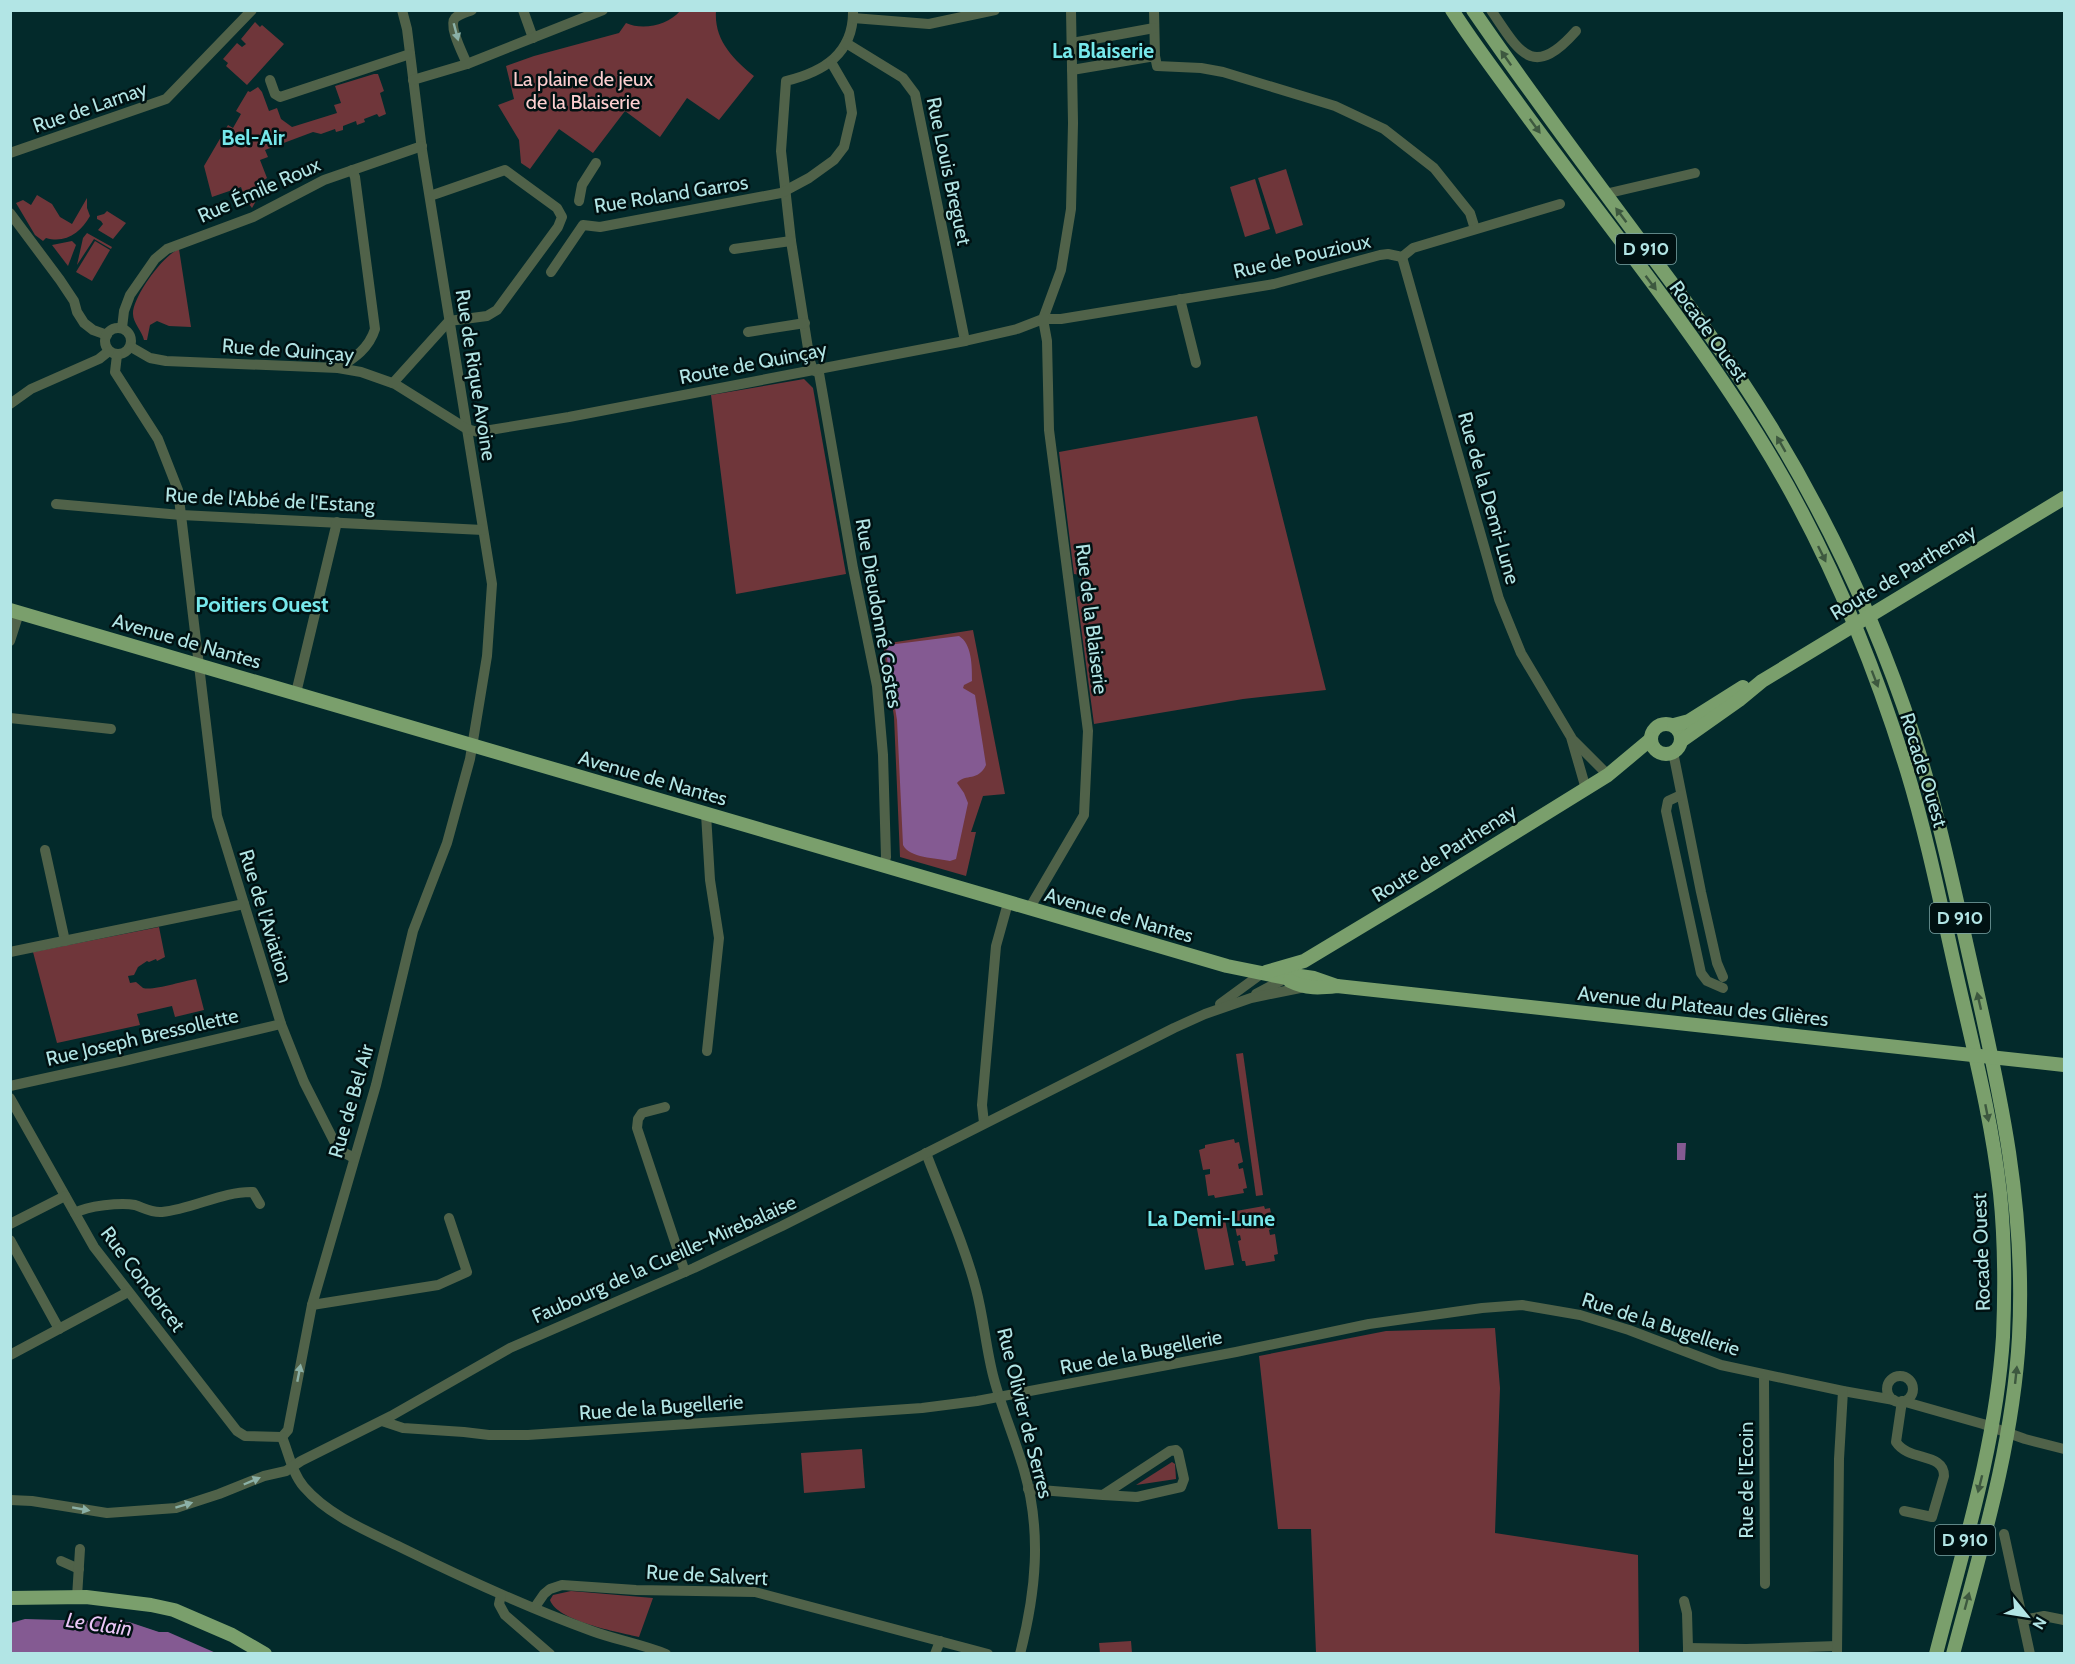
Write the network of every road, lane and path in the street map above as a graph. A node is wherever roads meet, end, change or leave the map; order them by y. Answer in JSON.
{"nodes":[{"id":1,"x":252,"y":10,"type":"edge"},
{"id":2,"x":402,"y":10,"type":"edge"},
{"id":3,"x":472,"y":10,"type":"edge"},
{"id":4,"x":523,"y":10,"type":"edge"},
{"id":5,"x":603,"y":10,"type":"edge"},
{"id":6,"x":996,"y":10,"type":"edge"},
{"id":7,"x":1071,"y":10,"type":"edge"},
{"id":8,"x":1154,"y":10,"type":"edge"},
{"id":9,"x":1452,"y":10,"type":"edge"},
{"id":10,"x":1473,"y":10,"type":"edge"},
{"id":11,"x":1491,"y":10,"type":"edge"},
{"id":12,"x":853,"y":14,"type":"edge"},
{"id":13,"x":887,"y":15,"type":"edge"},
{"id":14,"x":572,"y":16,"type":"edge"},
{"id":15,"x":1154,"y":28,"type":"junction"},
{"id":16,"x":1576,"y":32,"type":"dead end"},
{"id":17,"x":533,"y":38,"type":"junction"},
{"id":18,"x":846,"y":43,"type":"junction"},
{"id":19,"x":1072,"y":43,"type":"junction"},
{"id":20,"x":410,"y":54,"type":"junction"},
{"id":21,"x":1155,"y":56,"type":"junction"},
{"id":22,"x":831,"y":62,"type":"junction"},
{"id":23,"x":467,"y":64,"type":"junction"},
{"id":24,"x":1072,"y":70,"type":"junction"},
{"id":25,"x":270,"y":80,"type":"dead end"},
{"id":26,"x":413,"y":80,"type":"junction"},
{"id":27,"x":422,"y":146,"type":"junction"},
{"id":28,"x":10,"y":153,"type":"edge"},
{"id":29,"x":596,"y":163,"type":"dead end"},
{"id":30,"x":352,"y":170,"type":"junction"},
{"id":31,"x":1695,"y":173,"type":"dead end"},
{"id":32,"x":786,"y":192,"type":"junction"},
{"id":33,"x":1605,"y":194,"type":"junction"},
{"id":34,"x":430,"y":196,"type":"junction"},
{"id":35,"x":579,"y":201,"type":"dead end"},
{"id":36,"x":1560,"y":204,"type":"dead end"},
{"id":37,"x":10,"y":213,"type":"edge"},
{"id":38,"x":1475,"y":229,"type":"junction"},
{"id":39,"x":791,"y":240,"type":"junction"},
{"id":40,"x":734,"y":249,"type":"dead end"},
{"id":41,"x":1402,"y":257,"type":"junction"},
{"id":42,"x":551,"y":272,"type":"dead end"},
{"id":43,"x":1180,"y":299,"type":"junction"},
{"id":44,"x":1043,"y":319,"type":"junction"},
{"id":45,"x":449,"y":321,"type":"junction"},
{"id":46,"x":805,"y":323,"type":"junction"},
{"id":47,"x":122,"y":328,"type":"junction"},
{"id":48,"x":748,"y":332,"type":"dead end"},
{"id":49,"x":107,"y":335,"type":"junction"},
{"id":50,"x":965,"y":341,"type":"junction"},
{"id":51,"x":131,"y":347,"type":"junction"},
{"id":52,"x":113,"y":353,"type":"junction"},
{"id":53,"x":1196,"y":363,"type":"dead end"},
{"id":54,"x":338,"y":368,"type":"junction"},
{"id":55,"x":813,"y":370,"type":"junction"},
{"id":56,"x":393,"y":383,"type":"junction"},
{"id":57,"x":10,"y":404,"type":"edge"},
{"id":58,"x":467,"y":429,"type":"junction"},
{"id":59,"x":2064,"y":498,"type":"edge"},
{"id":60,"x":56,"y":504,"type":"dead end"},
{"id":61,"x":181,"y":515,"type":"junction"},
{"id":62,"x":337,"y":522,"type":"junction"},
{"id":63,"x":483,"y":530,"type":"junction"},
{"id":64,"x":14,"y":611,"type":"edge"},
{"id":65,"x":1868,"y":616,"type":"junction"},
{"id":66,"x":1854,"y":625,"type":"junction"},
{"id":67,"x":10,"y":641,"type":"edge"},
{"id":68,"x":198,"y":664,"type":"junction"},
{"id":69,"x":1762,"y":681,"type":"junction"},
{"id":70,"x":296,"y":693,"type":"junction"},
{"id":71,"x":10,"y":718,"type":"edge"},
{"id":72,"x":1674,"y":726,"type":"junction"},
{"id":73,"x":111,"y":729,"type":"dead end"},
{"id":74,"x":1571,"y":737,"type":"junction"},
{"id":75,"x":1651,"y":739,"type":"junction"},
{"id":76,"x":471,"y":745,"type":"junction"},
{"id":77,"x":1677,"y":747,"type":"junction"},
{"id":78,"x":1659,"y":752,"type":"junction"},
{"id":79,"x":1608,"y":775,"type":"junction"},
{"id":80,"x":1586,"y":789,"type":"junction"},
{"id":81,"x":1681,"y":795,"type":"junction"},
{"id":82,"x":706,"y":814,"type":"junction"},
{"id":83,"x":45,"y":850,"type":"dead end"},
{"id":84,"x":883,"y":867,"type":"junction"},
{"id":85,"x":1008,"y":903,"type":"junction"},
{"id":86,"x":244,"y":904,"type":"junction"},
{"id":87,"x":1029,"y":909,"type":"junction"},
{"id":88,"x":65,"y":941,"type":"junction"},
{"id":89,"x":10,"y":952,"type":"edge"},
{"id":90,"x":1300,"y":963,"type":"junction"},
{"id":91,"x":1261,"y":974,"type":"junction"},
{"id":92,"x":1286,"y":978,"type":"junction"},
{"id":93,"x":1337,"y":986,"type":"junction"},
{"id":94,"x":1305,"y":987,"type":"junction"},
{"id":95,"x":1251,"y":998,"type":"junction"},
{"id":96,"x":1205,"y":1014,"type":"junction"},
{"id":97,"x":281,"y":1024,"type":"junction"},
{"id":98,"x":707,"y":1051,"type":"dead end"},
{"id":99,"x":1975,"y":1056,"type":"junction"},
{"id":100,"x":1992,"y":1058,"type":"junction"},
{"id":101,"x":2064,"y":1065,"type":"edge"},
{"id":102,"x":10,"y":1086,"type":"edge"},
{"id":103,"x":10,"y":1098,"type":"edge"},
{"id":104,"x":665,"y":1107,"type":"dead end"},
{"id":105,"x":984,"y":1123,"type":"junction"},
{"id":106,"x":926,"y":1153,"type":"junction"},
{"id":107,"x":354,"y":1158,"type":"junction"},
{"id":108,"x":66,"y":1196,"type":"junction"},
{"id":109,"x":260,"y":1204,"type":"dead end"},
{"id":110,"x":75,"y":1213,"type":"junction"},
{"id":111,"x":449,"y":1218,"type":"dead end"},
{"id":112,"x":10,"y":1224,"type":"edge"},
{"id":113,"x":10,"y":1240,"type":"edge"},
{"id":114,"x":685,"y":1272,"type":"junction"},
{"id":115,"x":128,"y":1292,"type":"junction"},
{"id":116,"x":312,"y":1305,"type":"junction"},
{"id":117,"x":59,"y":1329,"type":"junction"},
{"id":118,"x":10,"y":1355,"type":"edge"},
{"id":119,"x":1764,"y":1375,"type":"junction"},
{"id":120,"x":1888,"y":1386,"type":"junction"},
{"id":121,"x":1843,"y":1391,"type":"junction"},
{"id":122,"x":1865,"y":1394,"type":"junction"},
{"id":123,"x":1000,"y":1398,"type":"junction"},
{"id":124,"x":1902,"y":1399,"type":"junction"},
{"id":125,"x":382,"y":1421,"type":"junction"},
{"id":126,"x":1992,"y":1426,"type":"junction"},
{"id":127,"x":2008,"y":1433,"type":"junction"},
{"id":128,"x":285,"y":1434,"type":"junction"},
{"id":129,"x":2064,"y":1449,"type":"edge"},
{"id":130,"x":293,"y":1467,"type":"junction"},
{"id":131,"x":1028,"y":1489,"type":"junction"},
{"id":132,"x":1102,"y":1495,"type":"junction"},
{"id":133,"x":10,"y":1500,"type":"edge"},
{"id":134,"x":1904,"y":1510,"type":"dead end"},
{"id":135,"x":2004,"y":1534,"type":"dead end"},
{"id":136,"x":80,"y":1549,"type":"dead end"},
{"id":137,"x":61,"y":1561,"type":"dead end"},
{"id":138,"x":79,"y":1569,"type":"junction"},
{"id":139,"x":1765,"y":1584,"type":"dead end"},
{"id":140,"x":501,"y":1595,"type":"junction"},
{"id":141,"x":77,"y":1597,"type":"junction"},
{"id":142,"x":10,"y":1599,"type":"edge"},
{"id":143,"x":1684,"y":1601,"type":"dead end"},
{"id":144,"x":535,"y":1607,"type":"junction"},
{"id":145,"x":2023,"y":1620,"type":"junction"},
{"id":146,"x":2064,"y":1620,"type":"edge"},
{"id":147,"x":940,"y":1641,"type":"junction"},
{"id":148,"x":1837,"y":1649,"type":"edge"},
{"id":149,"x":1688,"y":1651,"type":"edge"},
{"id":150,"x":266,"y":1653,"type":"edge"},
{"id":151,"x":550,"y":1653,"type":"edge"},
{"id":152,"x":666,"y":1653,"type":"edge"},
{"id":153,"x":935,"y":1653,"type":"edge"},
{"id":154,"x":988,"y":1653,"type":"edge"},
{"id":155,"x":1020,"y":1653,"type":"edge"},
{"id":156,"x":1936,"y":1653,"type":"edge"},
{"id":157,"x":1953,"y":1653,"type":"edge"},
{"id":158,"x":2030,"y":1653,"type":"edge"}],
"edges":[{"from":1,"to":28,"type":"street","name":"Rue de Larnay"},
{"from":2,"to":20,"type":"street","name":"Rue de Rique Avoine"},
{"from":3,"to":23,"type":"street","one_way":true},
{"from":4,"to":17,"type":"street"},
{"from":5,"to":14,"type":"street"},
{"from":6,"to":13,"type":"street"},
{"from":7,"to":19,"type":"street"},
{"from":8,"to":15,"type":"street"},
{"from":9,"to":66,"type":"main road","name":"Rocade Ouest","number":"D 910","one_way":true},
{"from":33,"to":10,"type":"main road","name":"Rocade Ouest","number":"D 910","one_way":true},
{"from":11,"to":16,"type":"street"},
{"from":12,"to":13,"type":"street"},
{"from":12,"to":18,"type":"street"},
{"from":14,"to":17,"type":"street"},
{"from":15,"to":19,"type":"street"},
{"from":15,"to":21,"type":"street"},
{"from":17,"to":23,"type":"street"},
{"from":18,"to":22,"type":"street"},
{"from":18,"to":50,"type":"street","name":"Rue Louis Breguet"},
{"from":19,"to":24,"type":"street"},
{"from":20,"to":25,"type":"street"},
{"from":20,"to":26,"type":"street","name":"Rue de Rique Avoine"},
{"from":21,"to":24,"type":"street"},
{"from":21,"to":38,"type":"street"},
{"from":22,"to":32,"type":"street","name":"Rue Dieudonné Costes"},
{"from":22,"to":32,"type":"street"},
{"from":23,"to":26,"type":"street"},
{"from":24,"to":44,"type":"street"},
{"from":26,"to":27,"type":"street","name":"Rue de Rique Avoine"},
{"from":27,"to":30,"type":"street","name":"Rue Émile Roux"},
{"from":27,"to":34,"type":"street","name":"Rue de Rique Avoine"},
{"from":29,"to":35,"type":"street","name":"Rue Roland Garros"},
{"from":30,"to":47,"type":"street","name":"Rue Émile Roux"},
{"from":30,"to":54,"type":"street"},
{"from":31,"to":33,"type":"street"},
{"from":32,"to":39,"type":"street","name":"Rue Dieudonné Costes"},
{"from":32,"to":42,"type":"street","name":"Rue Roland Garros"},
{"from":65,"to":33,"type":"main road","name":"Rocade Ouest","number":"D 910","one_way":true},
{"from":34,"to":45,"type":"street","name":"Rue de Rique Avoine"},
{"from":34,"to":45,"type":"street"},
{"from":36,"to":38,"type":"street","name":"Rue de Pouzioux"},
{"from":37,"to":49,"type":"street"},
{"from":38,"to":41,"type":"street","name":"Rue de Pouzioux"},
{"from":39,"to":40,"type":"street"},
{"from":39,"to":46,"type":"street","name":"Rue Dieudonné Costes"},
{"from":41,"to":43,"type":"street","name":"Rue de Pouzioux"},
{"from":41,"to":74,"type":"street","name":"Rue de la Demi-Lune"},
{"from":43,"to":44,"type":"street","name":"Rue de Pouzioux"},
{"from":43,"to":53,"type":"street"},
{"from":44,"to":50,"type":"street","name":"Route de Quinçay"},
{"from":44,"to":87,"type":"street","name":"Rue de la Blaiserie"},
{"from":45,"to":56,"type":"street"},
{"from":45,"to":58,"type":"street","name":"Rue de Rique Avoine"},
{"from":46,"to":48,"type":"street"},
{"from":46,"to":55,"type":"street","name":"Rue Dieudonné Costes"},
{"from":47,"to":49,"type":"street"},
{"from":47,"to":51,"type":"street"},
{"from":49,"to":52,"type":"street"},
{"from":50,"to":55,"type":"street","name":"Route de Quinçay"},
{"from":51,"to":52,"type":"street"},
{"from":51,"to":54,"type":"street","name":"Rue de Quinçay"},
{"from":52,"to":57,"type":"street"},
{"from":52,"to":61,"type":"street","name":"Rue de l'Aviation"},
{"from":54,"to":56,"type":"street","name":"Rue de Quinçay"},
{"from":55,"to":58,"type":"street","name":"Route de Quinçay"},
{"from":55,"to":84,"type":"street","name":"Rue Dieudonné Costes"},
{"from":56,"to":58,"type":"street","name":"Rue de Quinçay"},
{"from":58,"to":63,"type":"street","name":"Rue de Rique Avoine"},
{"from":59,"to":65,"type":"main road","name":"Route de Parthenay"},
{"from":60,"to":61,"type":"street","name":"Rue de l'Abbé de l'Estang"},
{"from":61,"to":62,"type":"street","name":"Rue de l'Abbé de l'Estang"},
{"from":61,"to":68,"type":"street","name":"Rue de l'Aviation"},
{"from":62,"to":63,"type":"street","name":"Rue de l'Abbé de l'Estang"},
{"from":62,"to":70,"type":"street"},
{"from":63,"to":76,"type":"street","name":"Rue de Rique Avoine"},
{"from":64,"to":67,"type":"street"},
{"from":64,"to":68,"type":"main road","name":"Avenue de Nantes"},
{"from":65,"to":66,"type":"main road","name":"Route de Parthenay"},
{"from":100,"to":65,"type":"main road","number":"D 910","one_way":true},
{"from":66,"to":69,"type":"main road","name":"Route de Parthenay"},
{"from":66,"to":99,"type":"main road","name":"Rocade Ouest","number":"D 910","one_way":true},
{"from":68,"to":70,"type":"main road","name":"Avenue de Nantes"},
{"from":68,"to":86,"type":"street","name":"Rue de l'Aviation"},
{"from":69,"to":72,"type":"main road","name":"Route de Parthenay"},
{"from":69,"to":77,"type":"main road","name":"Route de Parthenay"},
{"from":70,"to":76,"type":"main road","name":"Avenue de Nantes"},
{"from":71,"to":73,"type":"street"},
{"from":72,"to":75,"type":"main road"},
{"from":72,"to":77,"type":"main road"},
{"from":74,"to":79,"type":"street","name":"Rue de la Demi-Lune"},
{"from":74,"to":80,"type":"street","name":"Rue de la Demi-Lune"},
{"from":75,"to":78,"type":"main road"},
{"from":75,"to":79,"type":"main road","name":"Route de Parthenay"},
{"from":76,"to":82,"type":"main road","name":"Avenue de Nantes"},
{"from":76,"to":107,"type":"street","name":"Rue de Bel Air"},
{"from":77,"to":78,"type":"main road"},
{"from":77,"to":81,"type":"street"},
{"from":78,"to":79,"type":"main road","name":"Route de Parthenay"},
{"from":79,"to":80,"type":"main road","name":"Route de Parthenay"},
{"from":80,"to":90,"type":"main road","name":"Route de Parthenay"},
{"from":81,"to":81,"type":"street"},
{"from":82,"to":84,"type":"main road","name":"Avenue de Nantes"},
{"from":82,"to":98,"type":"street"},
{"from":83,"to":88,"type":"street"},
{"from":84,"to":85,"type":"main road","name":"Avenue de Nantes"},
{"from":85,"to":87,"type":"main road","name":"Avenue de Nantes"},
{"from":85,"to":105,"type":"street"},
{"from":86,"to":88,"type":"street"},
{"from":86,"to":97,"type":"street","name":"Rue de l'Aviation"},
{"from":87,"to":91,"type":"main road","name":"Avenue de Nantes"},
{"from":88,"to":89,"type":"street"},
{"from":90,"to":91,"type":"main road","name":"Route de Parthenay"},
{"from":90,"to":92,"type":"main road","name":"Route de Parthenay"},
{"from":91,"to":92,"type":"main road","name":"Avenue de Nantes"},
{"from":91,"to":96,"type":"street"},
{"from":92,"to":93,"type":"main road","name":"Avenue du Plateau des Glières"},
{"from":92,"to":94,"type":"main road","name":"Avenue du Plateau des Glières"},
{"from":92,"to":95,"type":"street"},
{"from":93,"to":94,"type":"main road","name":"Avenue du Plateau des Glières"},
{"from":93,"to":99,"type":"main road","name":"Avenue du Plateau des Glières"},
{"from":94,"to":95,"type":"street"},
{"from":95,"to":96,"type":"street"},
{"from":96,"to":105,"type":"street"},
{"from":97,"to":102,"type":"street","name":"Rue Joseph Bressollette"},
{"from":97,"to":107,"type":"street","name":"Rue de l'Aviation"},
{"from":99,"to":100,"type":"main road","name":"Avenue du Plateau des Glières"},
{"from":99,"to":126,"type":"main road","name":"Rocade Ouest","number":"D 910","one_way":true},
{"from":100,"to":101,"type":"main road","name":"Avenue du Plateau des Glières"},
{"from":127,"to":100,"type":"main road","number":"D 910","one_way":true},
{"from":103,"to":108,"type":"street","name":"Rue Condorcet"},
{"from":104,"to":114,"type":"street"},
{"from":105,"to":106,"type":"street","name":"Faubourg de la Cueille-Mirebalaise"},
{"from":106,"to":114,"type":"street","name":"Faubourg de la Cueille-Mirebalaise"},
{"from":106,"to":123,"type":"street","name":"Rue Olivier de Serres"},
{"from":107,"to":116,"type":"street","name":"Rue de Bel Air"},
{"from":108,"to":110,"type":"street","name":"Rue Condorcet"},
{"from":108,"to":112,"type":"street"},
{"from":109,"to":110,"type":"street"},
{"from":110,"to":115,"type":"street","name":"Rue Condorcet"},
{"from":111,"to":116,"type":"street"},
{"from":113,"to":117,"type":"street"},
{"from":114,"to":125,"type":"street","name":"Faubourg de la Cueille-Mirebalaise"},
{"from":115,"to":117,"type":"street"},
{"from":115,"to":128,"type":"street","name":"Rue Condorcet"},
{"from":128,"to":116,"type":"street","name":"Rue de Bel Air","one_way":true},
{"from":117,"to":118,"type":"street"},
{"from":119,"to":121,"type":"street","name":"Rue de la Bugellerie"},
{"from":119,"to":123,"type":"street","name":"Rue de la Bugellerie"},
{"from":119,"to":139,"type":"street","name":"Rue de l'Ecoin"},
{"from":120,"to":122,"type":"street"},
{"from":120,"to":124,"type":"street"},
{"from":120,"to":124,"type":"street"},
{"from":121,"to":122,"type":"street","name":"Rue de la Bugellerie"},
{"from":121,"to":148,"type":"street"},
{"from":122,"to":124,"type":"street","name":"Rue de la Bugellerie"},
{"from":123,"to":125,"type":"street","name":"Rue de la Bugellerie"},
{"from":123,"to":131,"type":"street","name":"Rue Olivier de Serres"},
{"from":124,"to":126,"type":"street","name":"Rue de la Bugellerie"},
{"from":124,"to":134,"type":"street"},
{"from":125,"to":130,"type":"street","name":"Faubourg de la Cueille-Mirebalaise"},
{"from":126,"to":127,"type":"street","name":"Rue de la Bugellerie"},
{"from":126,"to":156,"type":"main road","name":"Rocade Ouest","number":"D 910","one_way":true},
{"from":127,"to":129,"type":"street","name":"Rue de la Bugellerie"},
{"from":157,"to":127,"type":"main road","number":"D 910","one_way":true},
{"from":128,"to":130,"type":"street"},
{"from":133,"to":130,"type":"street","name":"Faubourg de la Cueille-Mirebalaise","one_way":true},
{"from":130,"to":140,"type":"street"},
{"from":131,"to":132,"type":"street"},
{"from":131,"to":155,"type":"street","name":"Rue Olivier de Serres"},
{"from":132,"to":132,"type":"street"},
{"from":135,"to":145,"type":"street"},
{"from":136,"to":138,"type":"street"},
{"from":137,"to":138,"type":"street"},
{"from":138,"to":141,"type":"street"},
{"from":140,"to":144,"type":"street"},
{"from":140,"to":151,"type":"street"},
{"from":141,"to":142,"type":"main road"},
{"from":141,"to":150,"type":"main road"},
{"from":143,"to":149,"type":"street"},
{"from":144,"to":147,"type":"street","name":"Rue de Salvert"},
{"from":144,"to":152,"type":"street"},
{"from":145,"to":146,"type":"street"},
{"from":145,"to":158,"type":"street"},
{"from":147,"to":153,"type":"street"},
{"from":147,"to":154,"type":"street","name":"Rue de Salvert"},
{"from":148,"to":149,"type":"street"}]}
